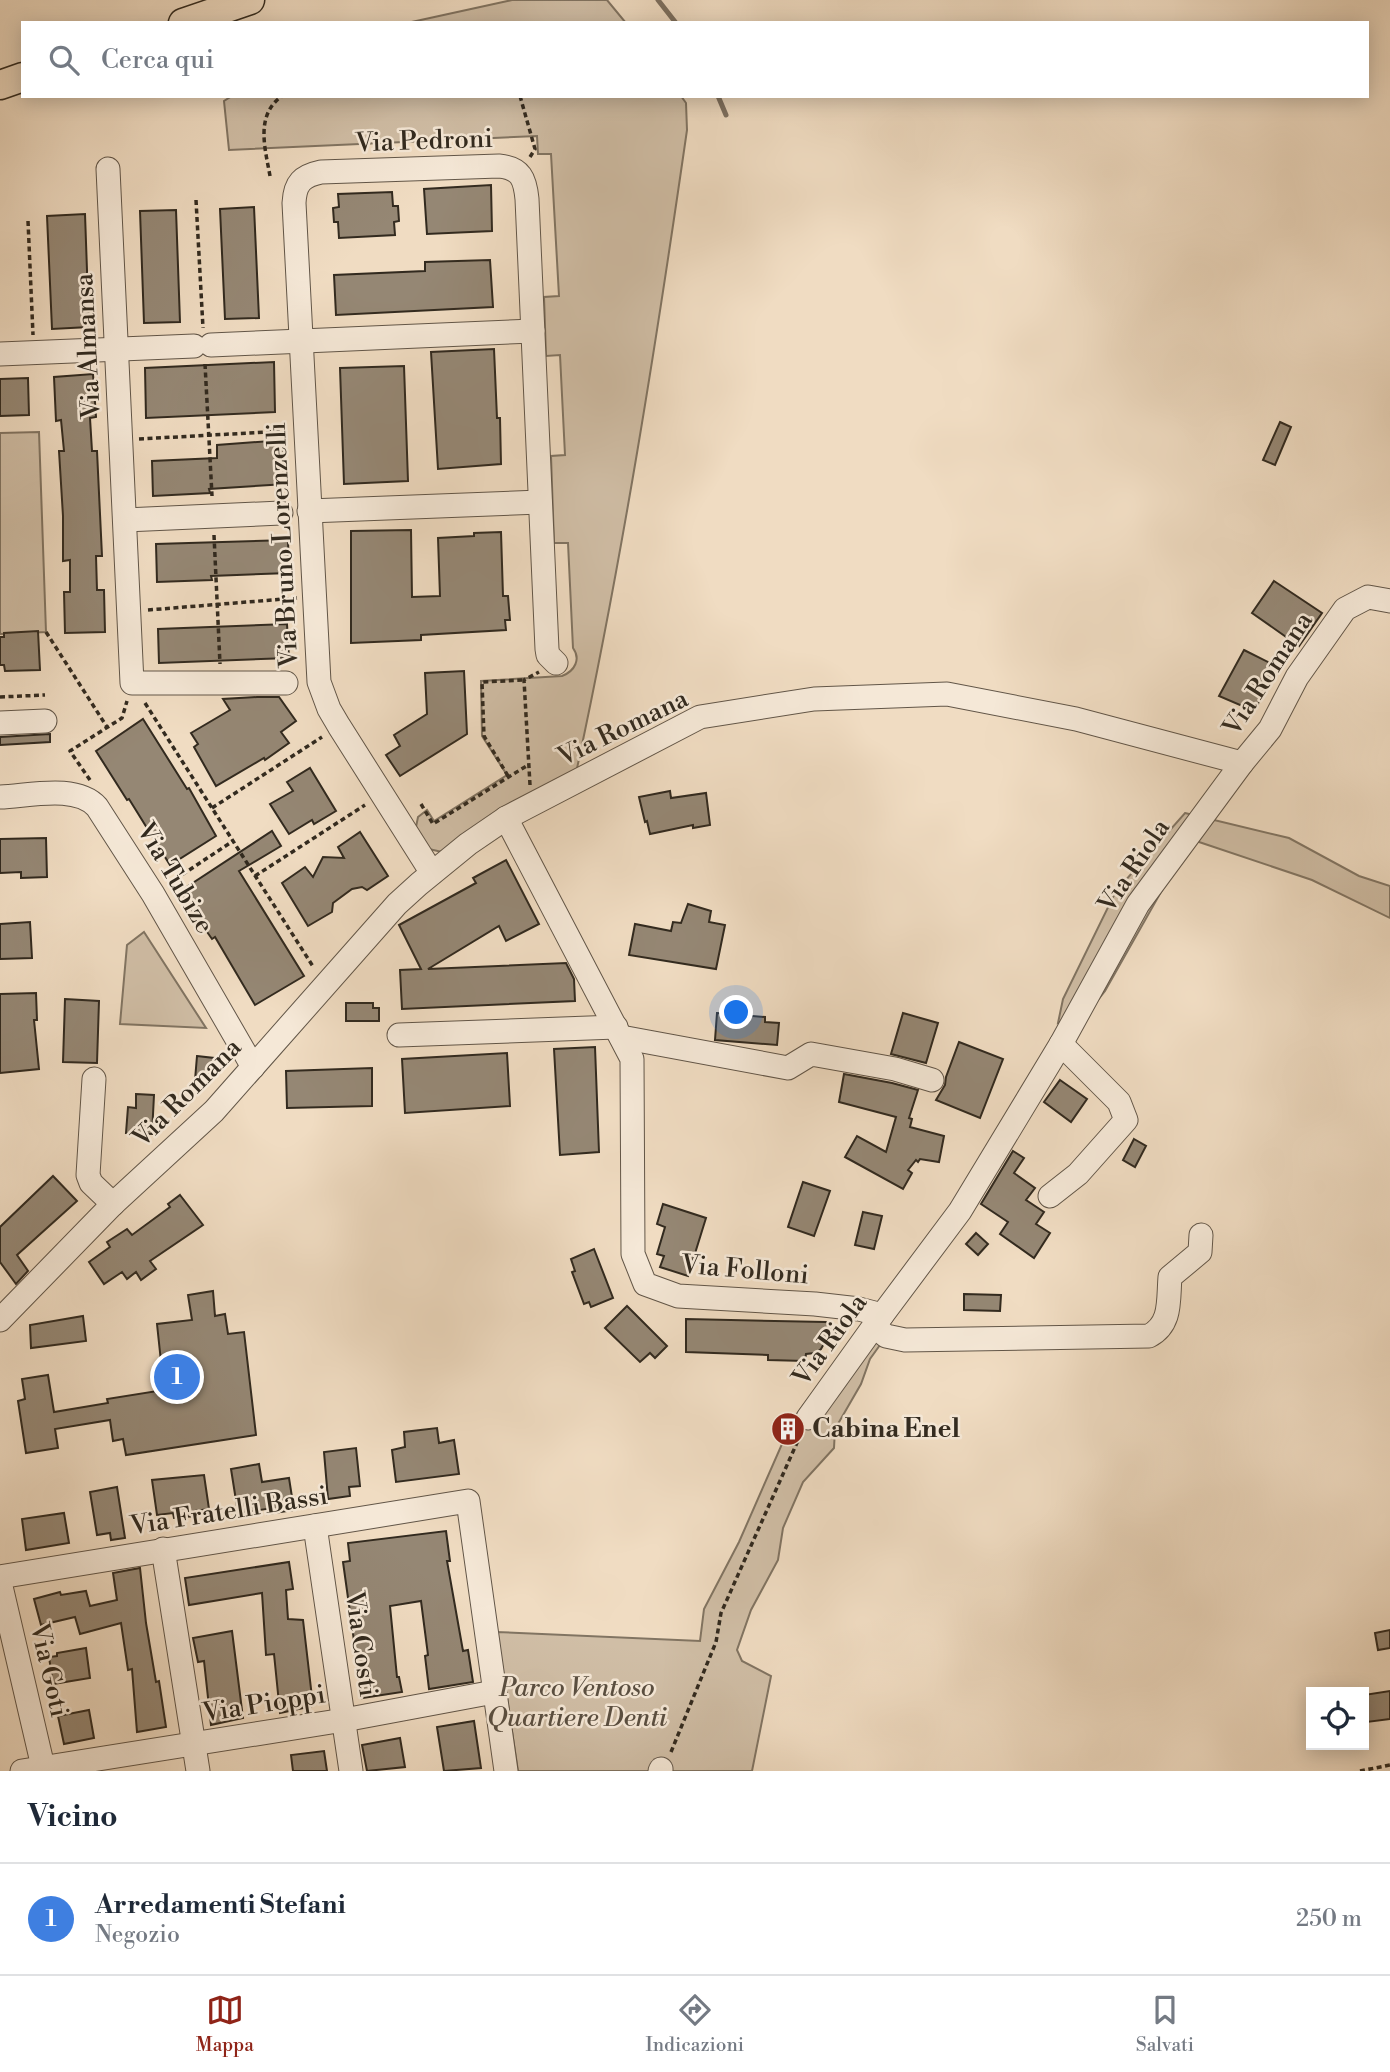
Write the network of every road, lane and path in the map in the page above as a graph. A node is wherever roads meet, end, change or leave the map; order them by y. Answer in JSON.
{"nodes":[{"id":1,"x":250,"y":0,"type":"edge"},
{"id":2,"x":189,"y":21,"type":"edge"},
{"id":3,"x":21,"y":79,"type":"edge"},
{"id":4,"x":0,"y":85,"type":"edge"},
{"id":5,"x":279,"y":98,"type":"edge"},
{"id":6,"x":521,"y":98,"type":"edge"},
{"id":7,"x":108,"y":169,"type":"dead end"},
{"id":8,"x":521,"y":174,"type":"junction"},
{"id":9,"x":270,"y":176,"type":"dead end"},
{"id":10,"x":297,"y":184,"type":"joint"},
{"id":11,"x":196,"y":200,"type":"dead end"},
{"id":12,"x":28,"y":221,"type":"dead end"},
{"id":13,"x":533,"y":331,"type":"junction"},
{"id":14,"x":301,"y":342,"type":"junction"},
{"id":15,"x":203,"y":346,"type":"junction"},
{"id":16,"x":117,"y":349,"type":"junction"},
{"id":17,"x":34,"y":353,"type":"junction"},
{"id":18,"x":0,"y":354,"type":"edge"},
{"id":19,"x":305,"y":429,"type":"junction"},
{"id":20,"x":209,"y":435,"type":"junction"},
{"id":21,"x":121,"y":440,"type":"junction"},
{"id":22,"x":540,"y":502,"type":"junction"},
{"id":23,"x":309,"y":511,"type":"junction"},
{"id":24,"x":281,"y":513,"type":"dead end"},
{"id":25,"x":213,"y":516,"type":"junction"},
{"id":26,"x":124,"y":520,"type":"junction"},
{"id":27,"x":313,"y":597,"type":"junction"},
{"id":28,"x":1390,"y":601,"type":"edge"},
{"id":29,"x":216,"y":605,"type":"junction"},
{"id":30,"x":129,"y":611,"type":"junction"},
{"id":31,"x":46,"y":632,"type":"dead end"},
{"id":32,"x":556,"y":663,"type":"joint"},
{"id":33,"x":524,"y":680,"type":"junction"},
{"id":34,"x":221,"y":683,"type":"junction"},
{"id":35,"x":286,"y":683,"type":"dead end"},
{"id":36,"x":132,"y":684,"type":"junction"},
{"id":37,"x":46,"y":695,"type":"dead end"},
{"id":38,"x":0,"y":697,"type":"edge"},
{"id":39,"x":45,"y":721,"type":"dead end"},
{"id":40,"x":0,"y":723,"type":"edge"},
{"id":41,"x":339,"y":726,"type":"junction"},
{"id":42,"x":107,"y":727,"type":"junction"},
{"id":43,"x":1242,"y":763,"type":"junction"},
{"id":44,"x":529,"y":764,"type":"junction"},
{"id":45,"x":508,"y":776,"type":"junction"},
{"id":46,"x":382,"y":794,"type":"junction"},
{"id":47,"x":0,"y":797,"type":"edge"},
{"id":48,"x":90,"y":800,"type":"junction"},
{"id":49,"x":421,"y":804,"type":"dead end"},
{"id":50,"x":531,"y":805,"type":"junction"},
{"id":51,"x":212,"y":808,"type":"junction"},
{"id":52,"x":506,"y":818,"type":"junction"},
{"id":53,"x":233,"y":841,"type":"junction"},
{"id":54,"x":432,"y":873,"type":"junction"},
{"id":55,"x":255,"y":876,"type":"junction"},
{"id":56,"x":153,"y":894,"type":"junction"},
{"id":57,"x":328,"y":981,"type":"junction"},
{"id":58,"x":618,"y":1032,"type":"junction"},
{"id":59,"x":399,"y":1035,"type":"dead end"},
{"id":60,"x":1061,"y":1044,"type":"junction"},
{"id":61,"x":253,"y":1067,"type":"junction"},
{"id":62,"x":94,"y":1079,"type":"dead end"},
{"id":63,"x":932,"y":1080,"type":"dead end"},
{"id":64,"x":1050,"y":1196,"type":"dead end"},
{"id":65,"x":113,"y":1204,"type":"junction"},
{"id":66,"x":1201,"y":1235,"type":"dead end"},
{"id":67,"x":0,"y":1320,"type":"edge"},
{"id":68,"x":878,"y":1320,"type":"junction"},
{"id":69,"x":808,"y":1418,"type":"joint"},
{"id":70,"x":315,"y":1526,"type":"junction"},
{"id":71,"x":163,"y":1549,"type":"junction"},
{"id":72,"x":0,"y":1580,"type":"edge"},
{"id":73,"x":494,"y":1692,"type":"junction"},
{"id":74,"x":344,"y":1720,"type":"junction"},
{"id":75,"x":194,"y":1744,"type":"junction"},
{"id":76,"x":1390,"y":1765,"type":"edge"},
{"id":77,"x":36,"y":1770,"type":"edge"},
{"id":78,"x":661,"y":1770,"type":"edge"},
{"id":79,"x":198,"y":1771,"type":"edge"},
{"id":80,"x":351,"y":1771,"type":"edge"},
{"id":81,"x":506,"y":1771,"type":"edge"},
{"id":82,"x":1360,"y":1771,"type":"edge"}],
"edges":[{"from":1,"to":2,"type":"main road"},
{"from":3,"to":4,"type":"main road"},
{"from":5,"to":9,"type":"path"},
{"from":6,"to":8,"type":"path"},
{"from":7,"to":16,"type":"street","name":"Via Almansa"},
{"from":8,"to":10,"type":"street","name":"Via Pedroni"},
{"from":8,"to":13,"type":"street","name":"Via Pedroni"},
{"from":10,"to":14,"type":"street","name":"Via Bruno Lorenzelli"},
{"from":11,"to":15,"type":"path"},
{"from":12,"to":17,"type":"path"},
{"from":13,"to":14,"type":"street"},
{"from":13,"to":22,"type":"street","name":"Via Pedroni"},
{"from":14,"to":15,"type":"street"},
{"from":14,"to":19,"type":"street","name":"Via Bruno Lorenzelli"},
{"from":15,"to":16,"type":"street"},
{"from":15,"to":20,"type":"path"},
{"from":16,"to":17,"type":"street"},
{"from":16,"to":21,"type":"street","name":"Via Almansa"},
{"from":17,"to":18,"type":"street"},
{"from":19,"to":20,"type":"path"},
{"from":19,"to":23,"type":"street","name":"Via Bruno Lorenzelli"},
{"from":20,"to":21,"type":"path"},
{"from":20,"to":25,"type":"path"},
{"from":21,"to":26,"type":"street","name":"Via Almansa"},
{"from":22,"to":23,"type":"street"},
{"from":22,"to":32,"type":"street","name":"Via Pedroni"},
{"from":23,"to":27,"type":"street","name":"Via Bruno Lorenzelli"},
{"from":24,"to":25,"type":"street"},
{"from":25,"to":26,"type":"street"},
{"from":25,"to":29,"type":"path"},
{"from":26,"to":30,"type":"street","name":"Via Almansa"},
{"from":27,"to":29,"type":"path"},
{"from":27,"to":41,"type":"street","name":"Via Bruno Lorenzelli"},
{"from":28,"to":43,"type":"street","name":"Via Romana"},
{"from":29,"to":30,"type":"path"},
{"from":29,"to":34,"type":"path"},
{"from":30,"to":36,"type":"street","name":"Via Almansa"},
{"from":31,"to":42,"type":"path"},
{"from":32,"to":33,"type":"path"},
{"from":33,"to":44,"type":"path"},
{"from":33,"to":45,"type":"path"},
{"from":34,"to":35,"type":"street"},
{"from":34,"to":36,"type":"street"},
{"from":36,"to":42,"type":"path"},
{"from":36,"to":51,"type":"path"},
{"from":37,"to":38,"type":"path"},
{"from":39,"to":40,"type":"street"},
{"from":41,"to":46,"type":"street","name":"Via Bruno Lorenzelli"},
{"from":41,"to":51,"type":"path"},
{"from":42,"to":48,"type":"path"},
{"from":43,"to":50,"type":"street","name":"Via Romana"},
{"from":43,"to":60,"type":"street","name":"Via Riola"},
{"from":44,"to":45,"type":"path"},
{"from":44,"to":50,"type":"path"},
{"from":45,"to":49,"type":"path"},
{"from":46,"to":54,"type":"street","name":"Via Bruno Lorenzelli"},
{"from":46,"to":55,"type":"path"},
{"from":47,"to":48,"type":"street"},
{"from":48,"to":56,"type":"street","name":"Via Tubize"},
{"from":50,"to":52,"type":"street","name":"Via Romana"},
{"from":51,"to":53,"type":"path"},
{"from":52,"to":54,"type":"street","name":"Via Romana"},
{"from":52,"to":58,"type":"street","name":"Via Folloni"},
{"from":53,"to":55,"type":"path"},
{"from":53,"to":56,"type":"path"},
{"from":54,"to":57,"type":"street","name":"Via Romana"},
{"from":55,"to":57,"type":"path"},
{"from":56,"to":61,"type":"street","name":"Via Tubize"},
{"from":57,"to":61,"type":"street","name":"Via Romana"},
{"from":58,"to":59,"type":"street"},
{"from":58,"to":63,"type":"street"},
{"from":58,"to":68,"type":"street","name":"Via Folloni"},
{"from":60,"to":64,"type":"street"},
{"from":60,"to":68,"type":"street","name":"Via Riola"},
{"from":61,"to":65,"type":"street","name":"Via Romana"},
{"from":62,"to":65,"type":"street"},
{"from":65,"to":67,"type":"street","name":"Via Romana"},
{"from":66,"to":68,"type":"street","name":"Via Folloni"},
{"from":68,"to":69,"type":"street","name":"Via Riola"},
{"from":69,"to":78,"type":"path","name":"Via Riola"},
{"from":70,"to":71,"type":"street","name":"Via Fratelli Bassi"},
{"from":70,"to":73,"type":"street","name":"Via Fratelli Bassi"},
{"from":70,"to":74,"type":"street","name":"Via Costi"},
{"from":71,"to":72,"type":"street","name":"Via Fratelli Bassi"},
{"from":71,"to":75,"type":"street"},
{"from":72,"to":77,"type":"street","name":"Via Goti"},
{"from":73,"to":74,"type":"street","name":"Via Pioppi"},
{"from":73,"to":81,"type":"street"},
{"from":74,"to":75,"type":"street","name":"Via Pioppi"},
{"from":74,"to":80,"type":"street","name":"Via Costi"},
{"from":75,"to":77,"type":"street","name":"Via Pioppi"},
{"from":75,"to":79,"type":"street"},
{"from":76,"to":82,"type":"path"}]}
